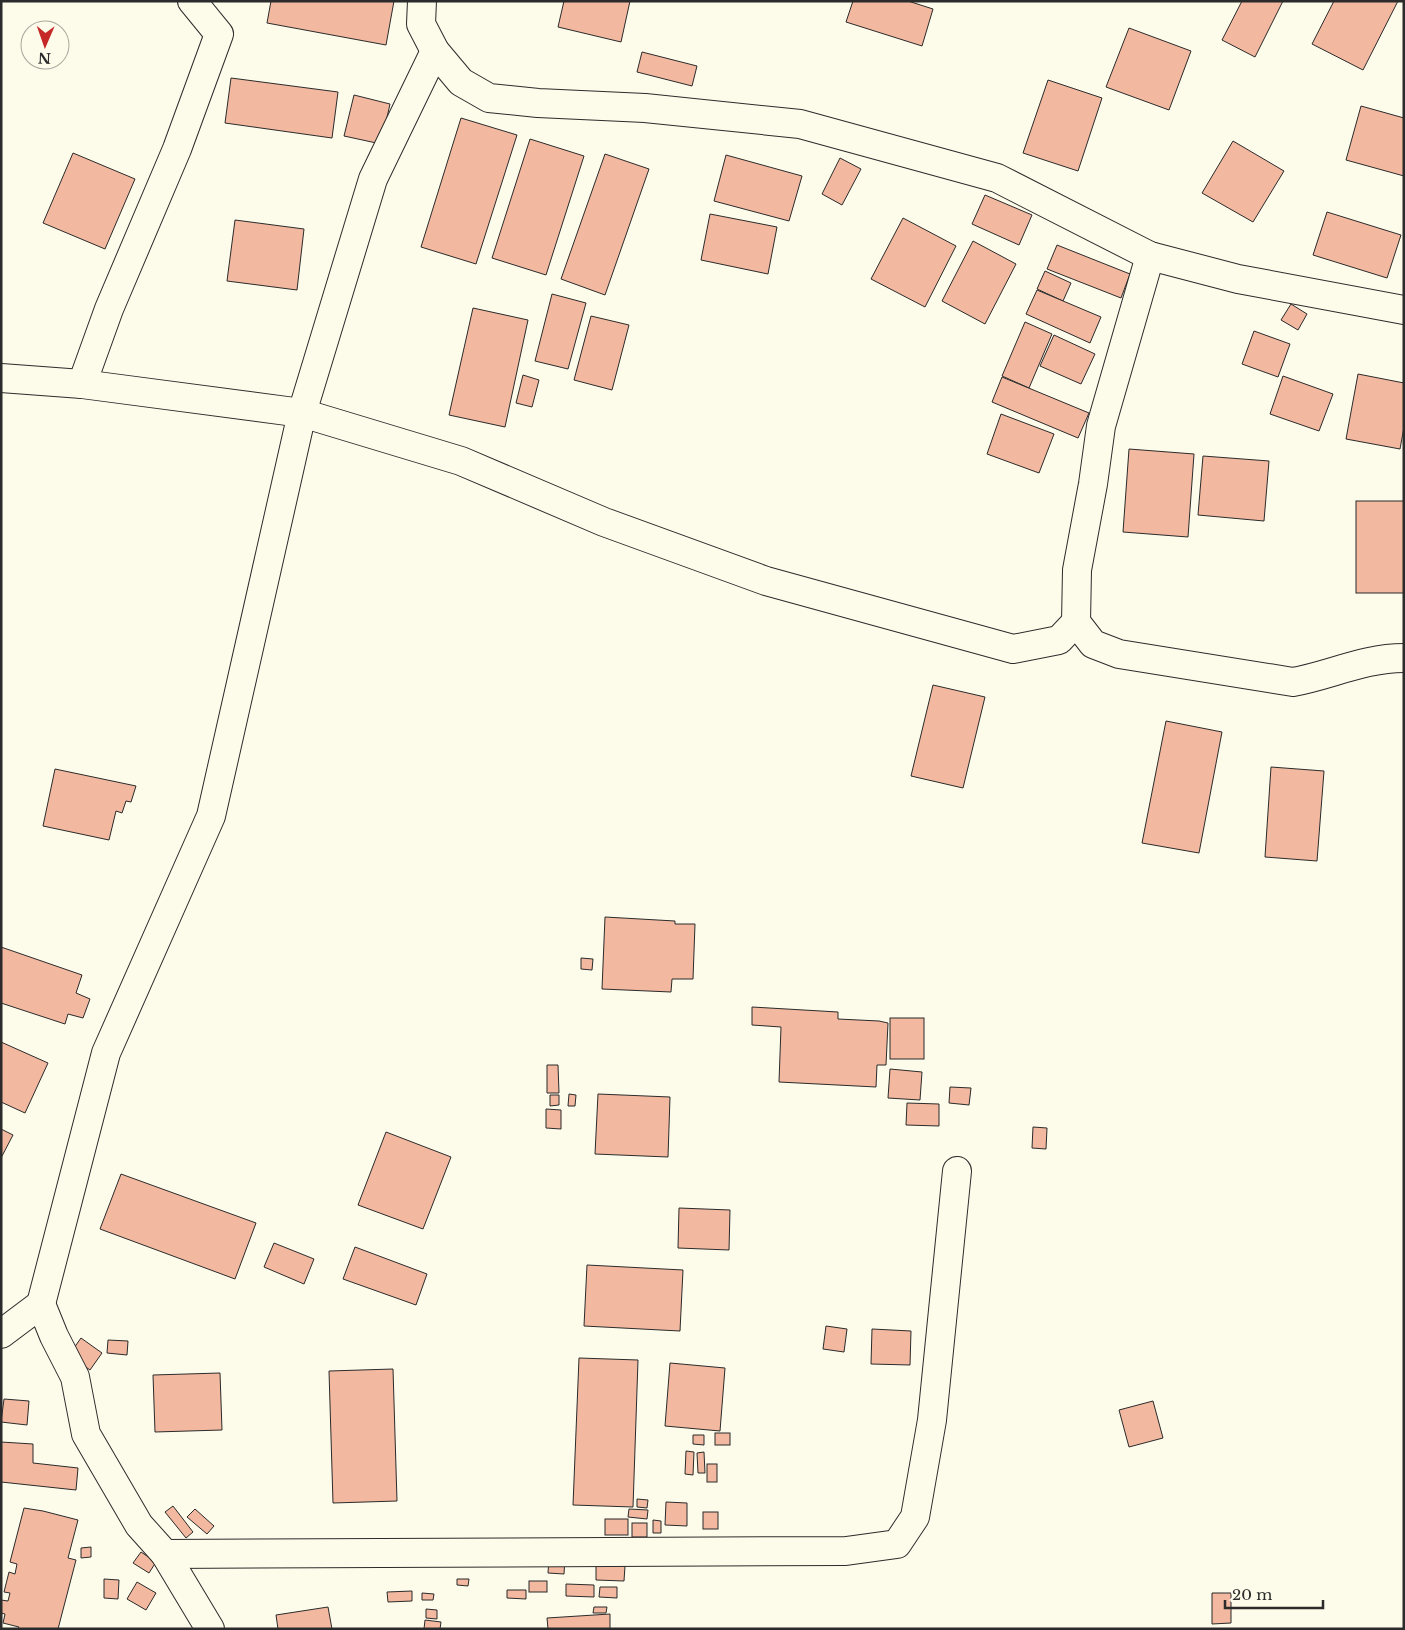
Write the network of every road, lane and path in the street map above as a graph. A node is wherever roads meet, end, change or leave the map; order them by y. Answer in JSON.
{"nodes":[{"id":1,"x":192,"y":1,"type":"edge"},
{"id":2,"x":422,"y":1,"type":"edge"},
{"id":3,"x":435,"y":51,"type":"junction"},
{"id":4,"x":1150,"y":256,"type":"junction"},
{"id":5,"x":1404,"y":310,"type":"edge"},
{"id":6,"x":1,"y":378,"type":"edge"},
{"id":7,"x":82,"y":384,"type":"junction"},
{"id":8,"x":302,"y":414,"type":"junction"},
{"id":9,"x":1076,"y":622,"type":"junction"},
{"id":10,"x":1404,"y":658,"type":"edge"},
{"id":11,"x":957,"y":1171,"type":"dead end"},
{"id":12,"x":41,"y":1304,"type":"junction"},
{"id":13,"x":1,"y":1334,"type":"edge"},
{"id":14,"x":165,"y":1554,"type":"junction"},
{"id":15,"x":210,"y":1629,"type":"edge"}],
"edges":[{"from":1,"to":7,"type":"street"},
{"from":2,"to":3,"type":"street"},
{"from":3,"to":4,"type":"street"},
{"from":3,"to":8,"type":"street"},
{"from":4,"to":5,"type":"street"},
{"from":4,"to":9,"type":"street"},
{"from":6,"to":7,"type":"street"},
{"from":7,"to":8,"type":"street"},
{"from":8,"to":9,"type":"street"},
{"from":8,"to":12,"type":"street"},
{"from":9,"to":10,"type":"street"},
{"from":11,"to":14,"type":"street"},
{"from":12,"to":13,"type":"street"},
{"from":12,"to":14,"type":"street"},
{"from":14,"to":15,"type":"street"}]}
